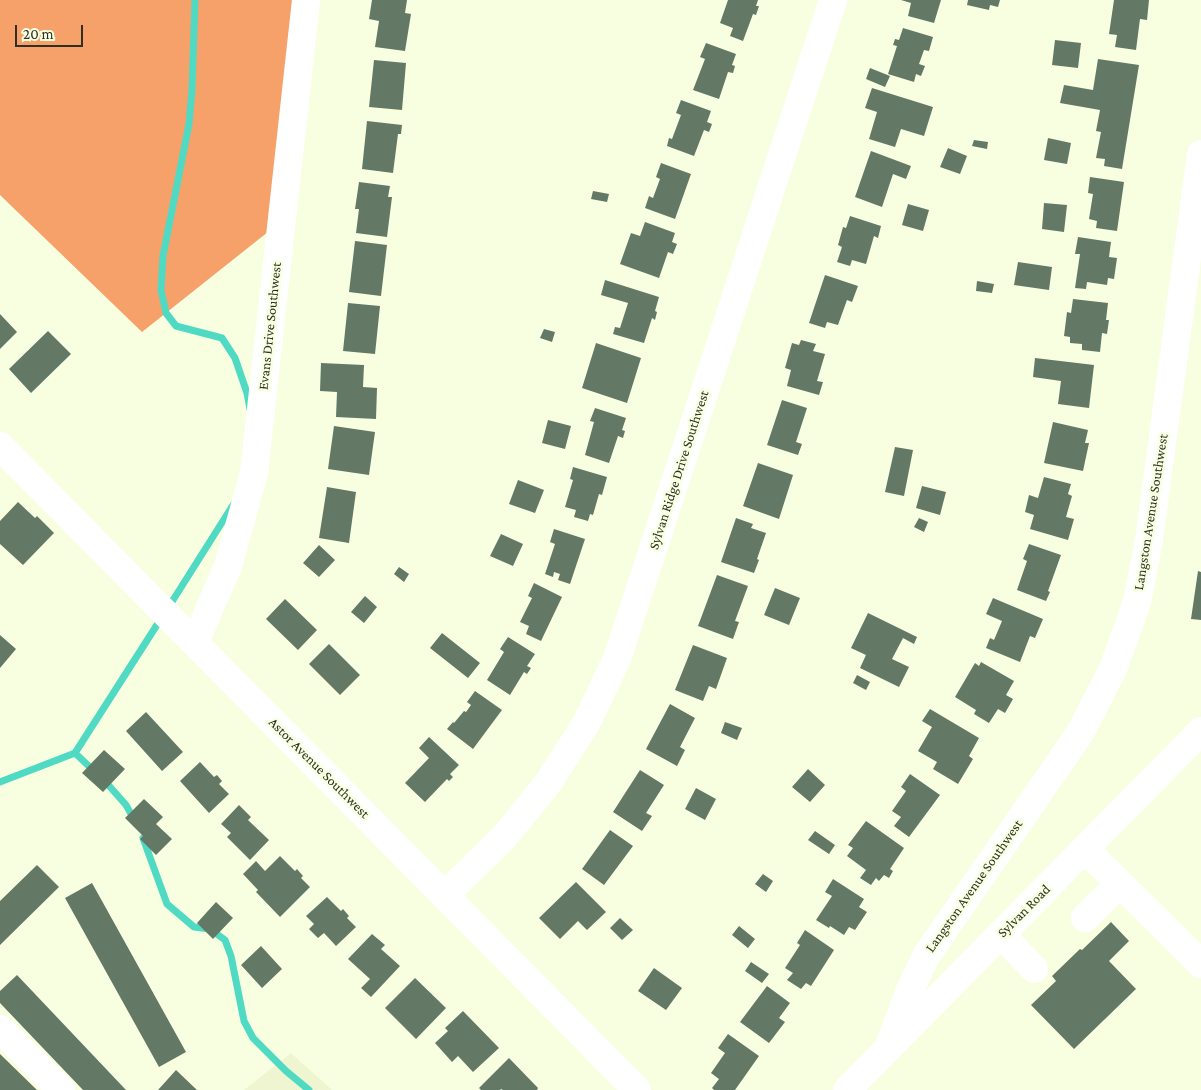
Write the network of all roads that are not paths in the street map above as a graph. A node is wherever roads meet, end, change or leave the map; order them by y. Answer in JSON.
{"nodes":[{"id":1,"x":306,"y":0,"type":"edge"},
{"id":2,"x":833,"y":0,"type":"edge"},
{"id":3,"x":1201,"y":154,"type":"edge"},
{"id":4,"x":5,"y":461,"type":"edge"},
{"id":5,"x":195,"y":642,"type":"junction"},
{"id":6,"x":1201,"y":731,"type":"edge"},
{"id":7,"x":1084,"y":850,"type":"junction"},
{"id":8,"x":1119,"y":884,"type":"junction"},
{"id":9,"x":445,"y":895,"type":"junction"},
{"id":10,"x":1085,"y":918,"type":"dead end"},
{"id":11,"x":1001,"y":934,"type":"junction"},
{"id":12,"x":1201,"y":964,"type":"edge"},
{"id":13,"x":1034,"y":969,"type":"dead end"},
{"id":14,"x":0,"y":1030,"type":"edge"},
{"id":15,"x":889,"y":1046,"type":"junction"},
{"id":16,"x":61,"y":1090,"type":"edge"},
{"id":17,"x":637,"y":1090,"type":"edge"},
{"id":18,"x":847,"y":1090,"type":"edge"}],
"edges":[{"from":1,"to":5,"type":"street","name":"Evans Drive Southwest"},
{"from":2,"to":9,"type":"street","name":"Sylvan Ridge Drive Southwest"},
{"from":3,"to":15,"type":"street","name":"Langston Avenue Southwest"},
{"from":4,"to":5,"type":"street","name":"Astor Avenue Southwest"},
{"from":5,"to":9,"type":"street","name":"Astor Avenue Southwest"},
{"from":6,"to":7,"type":"street","name":"Sylvan Road"},
{"from":7,"to":8,"type":"street"},
{"from":7,"to":11,"type":"street","name":"Sylvan Road"},
{"from":8,"to":10,"type":"street"},
{"from":8,"to":12,"type":"street"},
{"from":9,"to":17,"type":"street","name":"Astor Avenue Southwest"},
{"from":11,"to":13,"type":"street"},
{"from":11,"to":15,"type":"street","name":"Sylvan Road"},
{"from":14,"to":16,"type":"street"},
{"from":15,"to":18,"type":"street","name":"Sylvan Road"}]}
